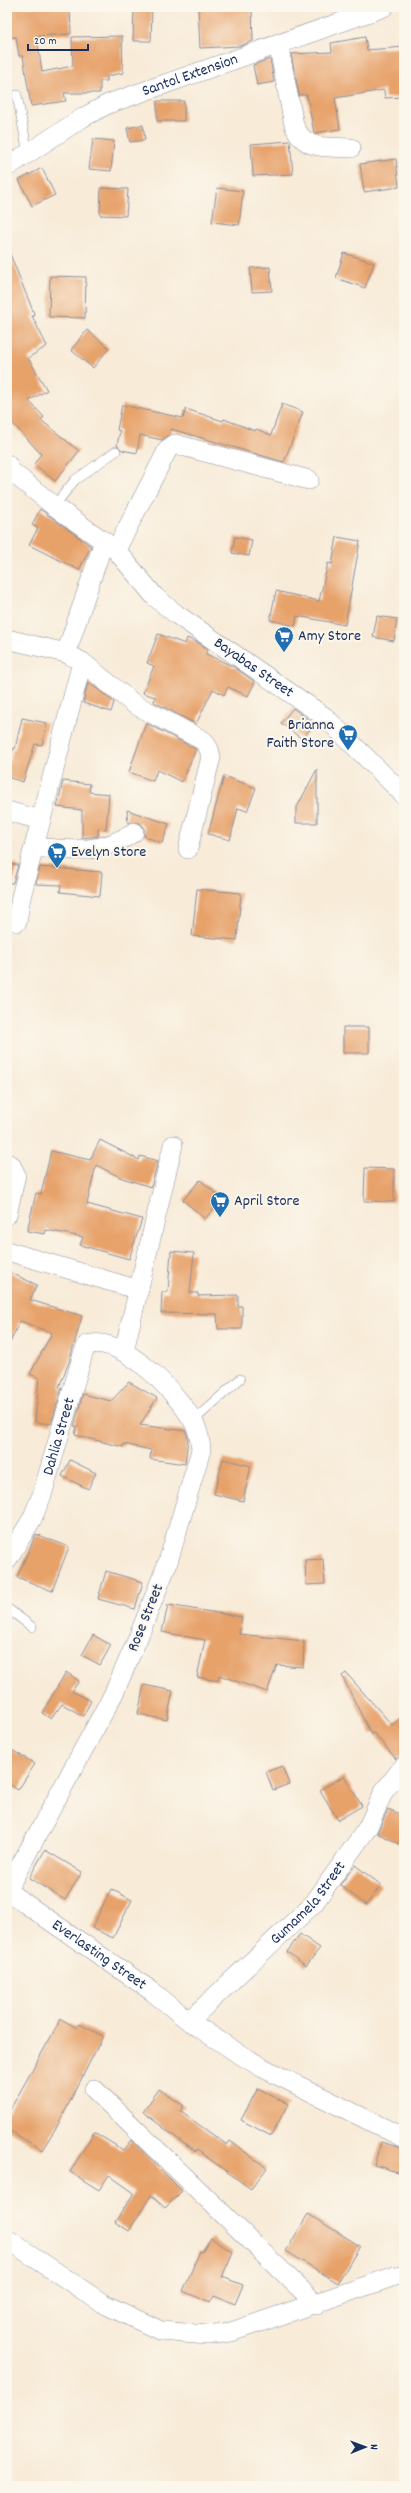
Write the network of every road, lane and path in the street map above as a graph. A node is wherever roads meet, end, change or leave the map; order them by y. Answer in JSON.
{"nodes":[{"id":1,"x":384,"y":7,"type":"edge"},
{"id":2,"x":278,"y":43,"type":"junction"},
{"id":3,"x":17,"y":95,"type":"dead end"},
{"id":4,"x":351,"y":148,"type":"dead end"},
{"id":5,"x":28,"y":154,"type":"junction"},
{"id":6,"x":7,"y":167,"type":"edge"},
{"id":7,"x":116,"y":451,"type":"dead end"},
{"id":8,"x":7,"y":464,"type":"edge"},
{"id":9,"x":309,"y":480,"type":"dead end"},
{"id":10,"x":54,"y":506,"type":"junction"},
{"id":11,"x":110,"y":545,"type":"junction"},
{"id":12,"x":7,"y":639,"type":"edge"},
{"id":13,"x":74,"y":657,"type":"junction"},
{"id":14,"x":404,"y":795,"type":"edge"},
{"id":15,"x":7,"y":811,"type":"edge"},
{"id":16,"x":41,"y":820,"type":"junction"},
{"id":17,"x":134,"y":832,"type":"dead end"},
{"id":18,"x":35,"y":847,"type":"junction"},
{"id":19,"x":188,"y":849,"type":"dead end"},
{"id":20,"x":17,"y":922,"type":"dead end"},
{"id":21,"x":174,"y":1145,"type":"dead end"},
{"id":22,"x":7,"y":1163,"type":"edge"},
{"id":23,"x":7,"y":1215,"type":"edge"},
{"id":24,"x":7,"y":1251,"type":"edge"},
{"id":25,"x":139,"y":1290,"type":"junction"},
{"id":26,"x":124,"y":1351,"type":"junction"},
{"id":27,"x":240,"y":1379,"type":"dead end"},
{"id":28,"x":193,"y":1421,"type":"junction"},
{"id":29,"x":7,"y":1560,"type":"edge"},
{"id":30,"x":7,"y":1608,"type":"edge"},
{"id":31,"x":32,"y":1627,"type":"dead end"},
{"id":32,"x":404,"y":1766,"type":"edge"},
{"id":33,"x":7,"y":1890,"type":"edge"},
{"id":34,"x":189,"y":2021,"type":"junction"},
{"id":35,"x":94,"y":2089,"type":"dead end"},
{"id":36,"x":404,"y":2138,"type":"edge"},
{"id":37,"x":7,"y":2240,"type":"edge"},
{"id":38,"x":404,"y":2275,"type":"edge"},
{"id":39,"x":317,"y":2304,"type":"junction"}],
"edges":[{"from":1,"to":2,"type":"street","name":"Santol Extension"},
{"from":2,"to":4,"type":"street"},
{"from":2,"to":5,"type":"street","name":"Santol Extension"},
{"from":3,"to":5,"type":"lane"},
{"from":5,"to":6,"type":"street","name":"Santol Extension"},
{"from":7,"to":10,"type":"lane"},
{"from":8,"to":10,"type":"street","name":"Bayabas Street"},
{"from":9,"to":11,"type":"street"},
{"from":10,"to":11,"type":"street","name":"Bayabas Street"},
{"from":11,"to":13,"type":"street"},
{"from":11,"to":14,"type":"street","name":"Bayabas Street"},
{"from":12,"to":13,"type":"street"},
{"from":13,"to":16,"type":"street"},
{"from":13,"to":19,"type":"street"},
{"from":15,"to":16,"type":"street"},
{"from":16,"to":18,"type":"street"},
{"from":17,"to":18,"type":"street"},
{"from":18,"to":20,"type":"street"},
{"from":21,"to":25,"type":"street"},
{"from":22,"to":23,"type":"street"},
{"from":24,"to":25,"type":"street"},
{"from":25,"to":26,"type":"street"},
{"from":26,"to":28,"type":"street","name":"Rose Street"},
{"from":26,"to":29,"type":"street","name":"Dahlia Street"},
{"from":27,"to":28,"type":"lane"},
{"from":28,"to":33,"type":"street","name":"Rose Street"},
{"from":30,"to":31,"type":"lane"},
{"from":32,"to":34,"type":"street","name":"Gumamela Street"},
{"from":33,"to":34,"type":"street","name":"Everlasting Street"},
{"from":34,"to":36,"type":"street","name":"Everlasting Street"},
{"from":35,"to":39,"type":"street"},
{"from":37,"to":39,"type":"street"},
{"from":38,"to":39,"type":"street"}]}
